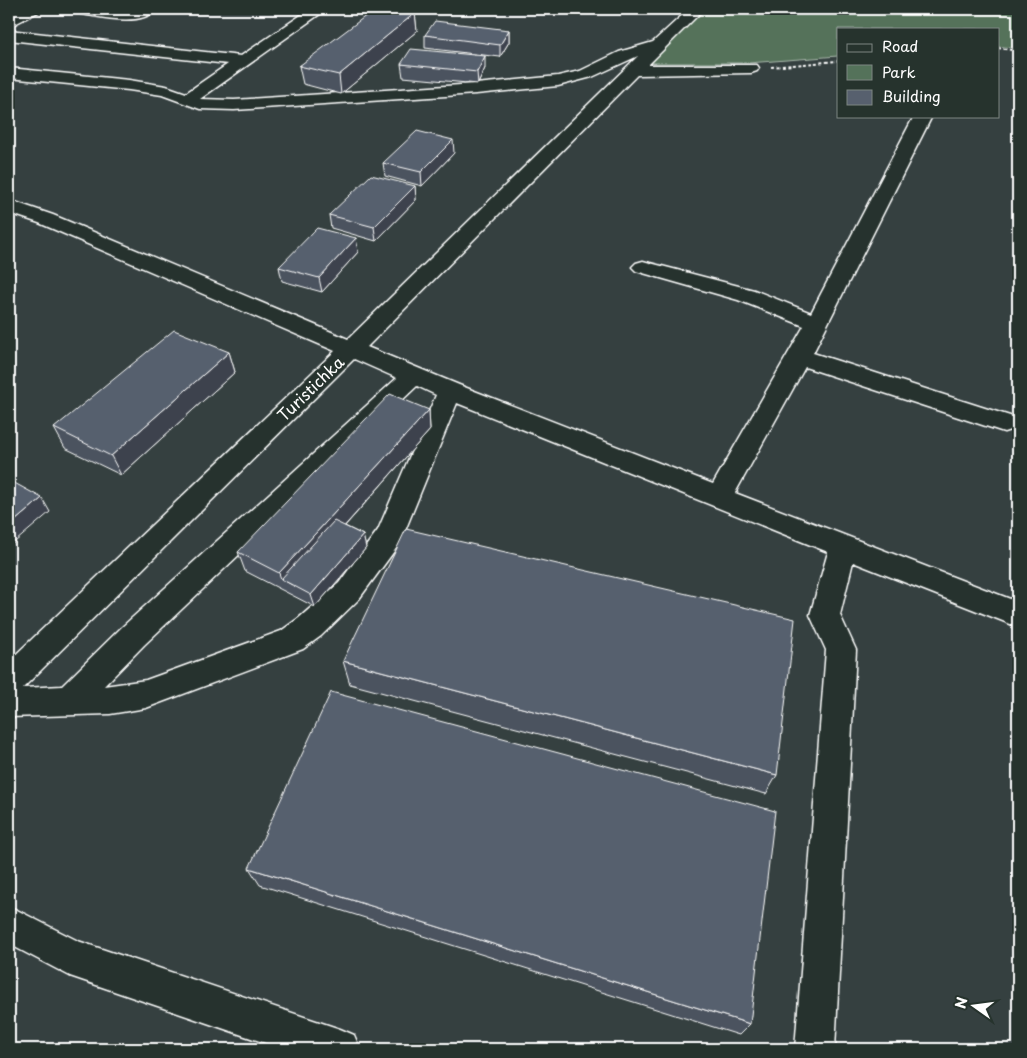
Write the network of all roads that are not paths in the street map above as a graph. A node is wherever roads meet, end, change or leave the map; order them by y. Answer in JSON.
{"nodes":[{"id":1,"x":32,"y":9,"type":"edge"},
{"id":2,"x":76,"y":9,"type":"edge"},
{"id":3,"x":320,"y":9,"type":"edge"},
{"id":4,"x":697,"y":9,"type":"edge"},
{"id":5,"x":142,"y":13,"type":"edge"},
{"id":6,"x":9,"y":22,"type":"edge"},
{"id":7,"x":9,"y":35,"type":"edge"},
{"id":8,"x":660,"y":44,"type":"junction"},
{"id":9,"x":243,"y":61,"type":"junction"},
{"id":10,"x":751,"y":68,"type":"road end"},
{"id":11,"x":9,"y":73,"type":"edge"},
{"id":12,"x":622,"y":81,"type":"junction"},
{"id":13,"x":187,"y":100,"type":"junction"},
{"id":14,"x":922,"y":118,"type":"edge"},
{"id":15,"x":9,"y":206,"type":"edge"},
{"id":16,"x":643,"y":267,"type":"dead end"},
{"id":17,"x":816,"y":323,"type":"junction"},
{"id":18,"x":352,"y":348,"type":"junction"},
{"id":19,"x":799,"y":357,"type":"junction"},
{"id":20,"x":413,"y":376,"type":"junction"},
{"id":21,"x":450,"y":391,"type":"junction"},
{"id":22,"x":1004,"y":423,"type":"dead end"},
{"id":23,"x":719,"y":498,"type":"junction"},
{"id":24,"x":843,"y":546,"type":"junction"},
{"id":25,"x":1018,"y":615,"type":"edge"},
{"id":26,"x":9,"y":681,"type":"edge"},
{"id":27,"x":69,"y":700,"type":"junction"},
{"id":28,"x":9,"y":703,"type":"edge"},
{"id":29,"x":9,"y":924,"type":"edge"},
{"id":30,"x":340,"y":1049,"type":"edge"},
{"id":31,"x":815,"y":1049,"type":"edge"}],
"edges":[{"from":1,"to":6,"type":"street"},
{"from":2,"to":5,"type":"street"},
{"from":3,"to":9,"type":"street"},
{"from":4,"to":8,"type":"street","name":"Turistichka"},
{"from":7,"to":9,"type":"street"},
{"from":8,"to":12,"type":"street","name":"Turistichka"},
{"from":8,"to":13,"type":"street"},
{"from":9,"to":13,"type":"street"},
{"from":10,"to":12,"type":"street"},
{"from":11,"to":13,"type":"street"},
{"from":12,"to":18,"type":"street","name":"Turistichka"},
{"from":14,"to":17,"type":"street"},
{"from":15,"to":18,"type":"street"},
{"from":16,"to":17,"type":"street"},
{"from":17,"to":19,"type":"street"},
{"from":18,"to":20,"type":"street"},
{"from":18,"to":26,"type":"street","name":"Turistichka"},
{"from":19,"to":22,"type":"street"},
{"from":19,"to":23,"type":"street"},
{"from":20,"to":21,"type":"street"},
{"from":20,"to":27,"type":"street"},
{"from":21,"to":23,"type":"street"},
{"from":21,"to":27,"type":"street"},
{"from":23,"to":24,"type":"street"},
{"from":24,"to":25,"type":"street"},
{"from":24,"to":31,"type":"street"},
{"from":27,"to":28,"type":"street"},
{"from":29,"to":30,"type":"street"}]}
